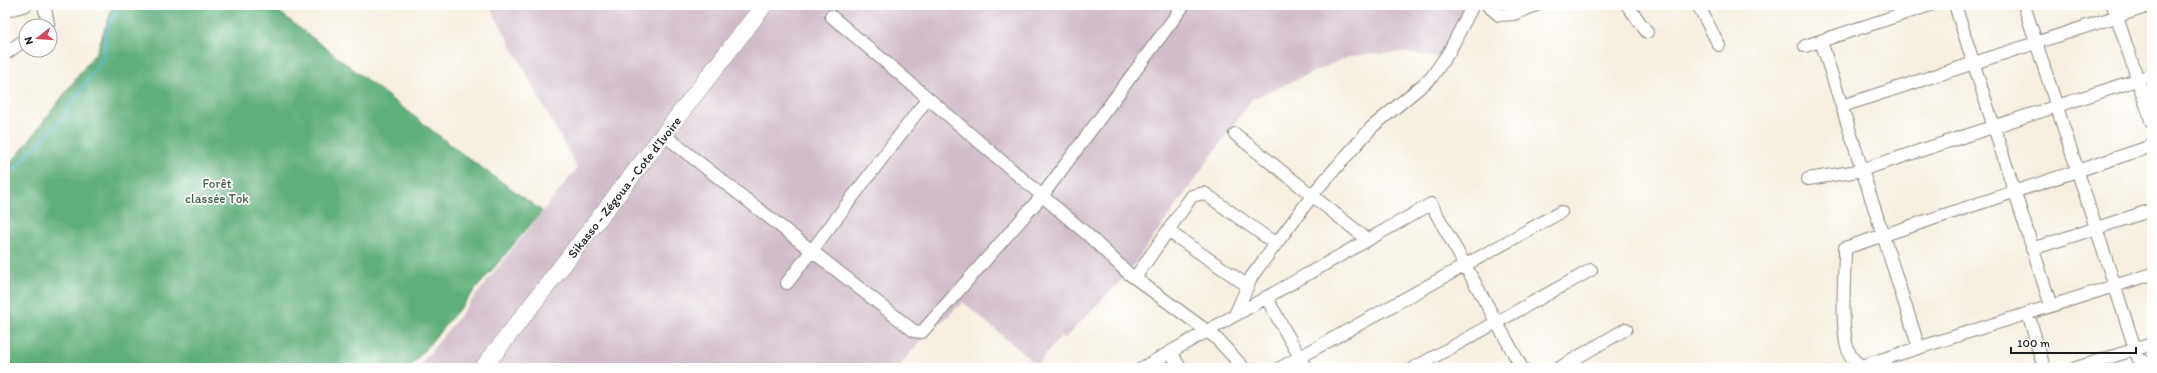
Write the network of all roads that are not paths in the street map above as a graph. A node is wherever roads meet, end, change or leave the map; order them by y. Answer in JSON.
{"nodes":[{"id":1,"x":26,"y":5,"type":"edge"},
{"id":2,"x":44,"y":5,"type":"edge"},
{"id":3,"x":764,"y":5,"type":"edge"},
{"id":4,"x":1184,"y":5,"type":"edge"},
{"id":5,"x":1473,"y":5,"type":"edge"},
{"id":6,"x":1487,"y":5,"type":"edge"},
{"id":7,"x":1536,"y":5,"type":"edge"},
{"id":8,"x":1627,"y":5,"type":"edge"},
{"id":9,"x":1698,"y":5,"type":"edge"},
{"id":10,"x":1930,"y":5,"type":"edge"},
{"id":11,"x":1955,"y":5,"type":"edge"},
{"id":12,"x":2024,"y":5,"type":"edge"},
{"id":13,"x":2152,"y":5,"type":"edge"},
{"id":14,"x":1903,"y":9,"type":"edge"},
{"id":15,"x":5,"y":11,"type":"edge"},
{"id":16,"x":2115,"y":11,"type":"edge"},
{"id":17,"x":831,"y":16,"type":"dead end"},
{"id":18,"x":47,"y":18,"type":"edge"},
{"id":19,"x":1647,"y":32,"type":"dead end"},
{"id":20,"x":1821,"y":41,"type":"junction"},
{"id":21,"x":2036,"y":43,"type":"junction"},
{"id":22,"x":18,"y":44,"type":"edge"},
{"id":23,"x":1719,"y":45,"type":"dead end"},
{"id":24,"x":1805,"y":46,"type":"dead end"},
{"id":25,"x":5,"y":54,"type":"edge"},
{"id":26,"x":1974,"y":63,"type":"junction"},
{"id":27,"x":2152,"y":74,"type":"edge"},
{"id":28,"x":2138,"y":79,"type":"junction"},
{"id":29,"x":928,"y":98,"type":"junction"},
{"id":30,"x":1842,"y":106,"type":"junction"},
{"id":31,"x":2057,"y":106,"type":"junction"},
{"id":32,"x":2152,"y":123,"type":"edge"},
{"id":33,"x":1993,"y":126,"type":"junction"},
{"id":34,"x":1235,"y":134,"type":"dead end"},
{"id":35,"x":664,"y":135,"type":"junction"},
{"id":36,"x":2152,"y":146,"type":"edge"},
{"id":37,"x":1862,"y":169,"type":"junction"},
{"id":38,"x":2078,"y":170,"type":"junction"},
{"id":39,"x":1808,"y":178,"type":"dead end"},
{"id":40,"x":2014,"y":192,"type":"junction"},
{"id":41,"x":1042,"y":196,"type":"junction"},
{"id":42,"x":1312,"y":196,"type":"junction"},
{"id":43,"x":2152,"y":210,"type":"edge"},
{"id":44,"x":1560,"y":212,"type":"dead end"},
{"id":45,"x":2096,"y":228,"type":"junction"},
{"id":46,"x":1168,"y":231,"type":"junction"},
{"id":47,"x":1883,"y":235,"type":"junction"},
{"id":48,"x":1368,"y":240,"type":"junction"},
{"id":49,"x":1276,"y":244,"type":"junction"},
{"id":50,"x":2032,"y":249,"type":"junction"},
{"id":51,"x":812,"y":251,"type":"junction"},
{"id":52,"x":1465,"y":265,"type":"junction"},
{"id":53,"x":1591,"y":270,"type":"dead end"},
{"id":54,"x":2152,"y":274,"type":"edge"},
{"id":55,"x":1135,"y":278,"type":"junction"},
{"id":56,"x":787,"y":283,"type":"dead end"},
{"id":57,"x":1248,"y":286,"type":"junction"},
{"id":58,"x":2115,"y":286,"type":"junction"},
{"id":59,"x":1266,"y":297,"type":"junction"},
{"id":60,"x":2051,"y":306,"type":"junction"},
{"id":61,"x":2028,"y":314,"type":"junction"},
{"id":62,"x":1235,"y":315,"type":"junction"},
{"id":63,"x":1497,"y":322,"type":"junction"},
{"id":64,"x":1626,"y":329,"type":"dead end"},
{"id":65,"x":1207,"y":331,"type":"junction"},
{"id":66,"x":2152,"y":344,"type":"edge"},
{"id":67,"x":1919,"y":348,"type":"junction"},
{"id":68,"x":2135,"y":349,"type":"junction"},
{"id":69,"x":1171,"y":352,"type":"junction"},
{"id":70,"x":1300,"y":357,"type":"junction"},
{"id":71,"x":1860,"y":367,"type":"edge"},
{"id":72,"x":2152,"y":367,"type":"edge"},
{"id":73,"x":482,"y":368,"type":"edge"},
{"id":74,"x":1142,"y":368,"type":"edge"},
{"id":75,"x":1180,"y":368,"type":"edge"},
{"id":76,"x":1244,"y":368,"type":"edge"},
{"id":77,"x":1280,"y":368,"type":"edge"},
{"id":78,"x":1306,"y":368,"type":"edge"},
{"id":79,"x":1414,"y":368,"type":"edge"},
{"id":80,"x":1522,"y":368,"type":"edge"},
{"id":81,"x":1559,"y":368,"type":"edge"},
{"id":82,"x":2044,"y":368,"type":"edge"},
{"id":83,"x":2076,"y":368,"type":"edge"}],
"edges":[{"from":1,"to":15,"type":"street"},
{"from":2,"to":18,"type":"street"},
{"from":3,"to":35,"type":"highway","name":"Sikasso - Zégoua - Cote d'Ivoire"},
{"from":4,"to":41,"type":"street"},
{"from":5,"to":42,"type":"street"},
{"from":6,"to":7,"type":"street"},
{"from":8,"to":19,"type":"street"},
{"from":9,"to":23,"type":"street"},
{"from":10,"to":14,"type":"street"},
{"from":11,"to":26,"type":"street"},
{"from":12,"to":21,"type":"street"},
{"from":13,"to":16,"type":"street"},
{"from":14,"to":20,"type":"street"},
{"from":16,"to":21,"type":"street"},
{"from":16,"to":28,"type":"street"},
{"from":17,"to":29,"type":"street"},
{"from":20,"to":24,"type":"street"},
{"from":20,"to":30,"type":"street"},
{"from":21,"to":26,"type":"street"},
{"from":21,"to":31,"type":"street"},
{"from":22,"to":25,"type":"street"},
{"from":26,"to":30,"type":"street"},
{"from":26,"to":33,"type":"street"},
{"from":27,"to":28,"type":"street"},
{"from":28,"to":31,"type":"street"},
{"from":28,"to":32,"type":"street"},
{"from":29,"to":41,"type":"street"},
{"from":29,"to":51,"type":"street"},
{"from":30,"to":37,"type":"street"},
{"from":31,"to":33,"type":"street"},
{"from":31,"to":38,"type":"street"},
{"from":33,"to":37,"type":"street"},
{"from":33,"to":40,"type":"street"},
{"from":34,"to":42,"type":"street"},
{"from":35,"to":51,"type":"street"},
{"from":35,"to":73,"type":"highway","name":"Sikasso - Zégoua - Cote d'Ivoire"},
{"from":36,"to":38,"type":"street"},
{"from":37,"to":39,"type":"street"},
{"from":37,"to":47,"type":"street"},
{"from":38,"to":40,"type":"street"},
{"from":38,"to":45,"type":"street"},
{"from":40,"to":47,"type":"street"},
{"from":40,"to":50,"type":"street"},
{"from":41,"to":51,"type":"street"},
{"from":41,"to":55,"type":"street"},
{"from":42,"to":48,"type":"street"},
{"from":42,"to":49,"type":"street"},
{"from":43,"to":45,"type":"street"},
{"from":44,"to":52,"type":"street"},
{"from":45,"to":50,"type":"street"},
{"from":45,"to":58,"type":"street"},
{"from":46,"to":49,"type":"street"},
{"from":46,"to":55,"type":"street"},
{"from":46,"to":57,"type":"street"},
{"from":47,"to":67,"type":"street"},
{"from":47,"to":71,"type":"street"},
{"from":48,"to":52,"type":"street"},
{"from":48,"to":59,"type":"street"},
{"from":49,"to":57,"type":"street"},
{"from":50,"to":60,"type":"street"},
{"from":51,"to":56,"type":"street"},
{"from":52,"to":63,"type":"street"},
{"from":52,"to":70,"type":"street"},
{"from":53,"to":63,"type":"street"},
{"from":54,"to":58,"type":"street"},
{"from":55,"to":65,"type":"street"},
{"from":57,"to":62,"type":"street"},
{"from":58,"to":60,"type":"street"},
{"from":58,"to":68,"type":"street"},
{"from":59,"to":62,"type":"street"},
{"from":59,"to":70,"type":"street"},
{"from":60,"to":61,"type":"street"},
{"from":61,"to":67,"type":"street"},
{"from":61,"to":82,"type":"street"},
{"from":62,"to":65,"type":"street"},
{"from":63,"to":79,"type":"street"},
{"from":63,"to":80,"type":"street"},
{"from":64,"to":81,"type":"street"},
{"from":65,"to":69,"type":"street"},
{"from":65,"to":76,"type":"street"},
{"from":66,"to":68,"type":"street"},
{"from":67,"to":71,"type":"street"},
{"from":68,"to":72,"type":"street"},
{"from":68,"to":83,"type":"street"},
{"from":69,"to":74,"type":"street"},
{"from":69,"to":75,"type":"street"},
{"from":70,"to":77,"type":"street"},
{"from":70,"to":78,"type":"street"}]}
